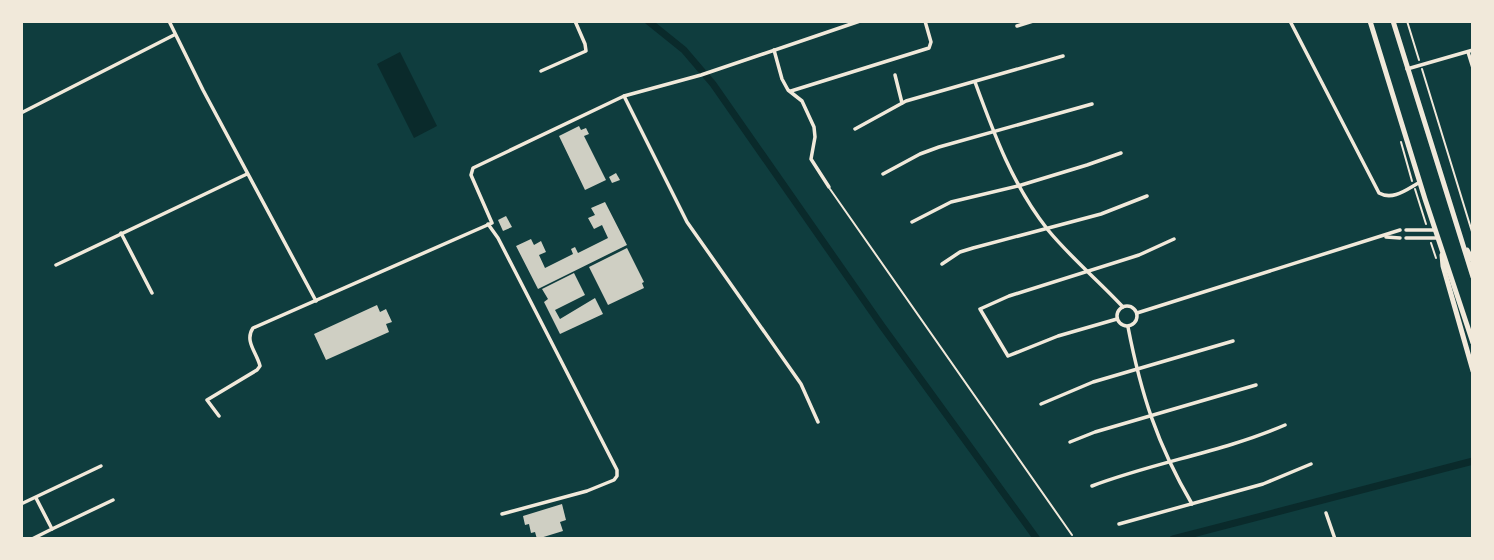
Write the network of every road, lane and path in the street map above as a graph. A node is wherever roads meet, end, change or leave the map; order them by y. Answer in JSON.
{"nodes":[{"id":1,"x":169,"y":21,"type":"edge"},
{"id":2,"x":575,"y":21,"type":"edge"},
{"id":3,"x":860,"y":21,"type":"edge"},
{"id":4,"x":925,"y":21,"type":"edge"},
{"id":5,"x":1032,"y":21,"type":"edge"},
{"id":6,"x":1290,"y":21,"type":"edge"},
{"id":7,"x":1370,"y":21,"type":"edge"},
{"id":8,"x":1393,"y":21,"type":"edge"},
{"id":9,"x":1407,"y":21,"type":"edge"},
{"id":10,"x":1017,"y":26,"type":"dead end"},
{"id":11,"x":174,"y":35,"type":"junction"},
{"id":12,"x":774,"y":50,"type":"junction"},
{"id":13,"x":1471,"y":51,"type":"edge"},
{"id":14,"x":1063,"y":56,"type":"dead end"},
{"id":15,"x":1421,"y":65,"type":"junction"},
{"id":16,"x":1473,"y":68,"type":"edge"},
{"id":17,"x":1407,"y":69,"type":"junction"},
{"id":18,"x":541,"y":71,"type":"dead end"},
{"id":19,"x":895,"y":75,"type":"dead end"},
{"id":20,"x":975,"y":82,"type":"junction"},
{"id":21,"x":791,"y":91,"type":"junction"},
{"id":22,"x":624,"y":96,"type":"junction"},
{"id":23,"x":902,"y":103,"type":"junction"},
{"id":24,"x":1092,"y":104,"type":"dead end"},
{"id":25,"x":21,"y":113,"type":"edge"},
{"id":26,"x":855,"y":130,"type":"dead end"},
{"id":27,"x":994,"y":134,"type":"junction"},
{"id":28,"x":1399,"y":135,"type":"dead end"},
{"id":29,"x":1121,"y":153,"type":"dead end"},
{"id":30,"x":247,"y":174,"type":"junction"},
{"id":31,"x":883,"y":174,"type":"dead end"},
{"id":32,"x":1417,"y":183,"type":"junction"},
{"id":33,"x":1018,"y":186,"type":"junction"},
{"id":34,"x":829,"y":187,"type":"joint"},
{"id":35,"x":1147,"y":196,"type":"dead end"},
{"id":36,"x":912,"y":222,"type":"dead end"},
{"id":37,"x":488,"y":225,"type":"junction"},
{"id":38,"x":1048,"y":229,"type":"junction"},
{"id":39,"x":1400,"y":230,"type":"dead end"},
{"id":40,"x":1406,"y":230,"type":"dead end"},
{"id":41,"x":1415,"y":230,"type":"junction"},
{"id":42,"x":1427,"y":230,"type":"junction"},
{"id":43,"x":1436,"y":230,"type":"junction"},
{"id":44,"x":121,"y":233,"type":"junction"},
{"id":45,"x":1473,"y":235,"type":"edge"},
{"id":46,"x":1384,"y":237,"type":"junction"},
{"id":47,"x":1400,"y":238,"type":"dead end"},
{"id":48,"x":1406,"y":238,"type":"dead end"},
{"id":49,"x":1416,"y":238,"type":"junction"},
{"id":50,"x":1430,"y":238,"type":"junction"},
{"id":51,"x":1438,"y":238,"type":"junction"},
{"id":52,"x":1461,"y":238,"type":"junction"},
{"id":53,"x":1174,"y":239,"type":"dead end"},
{"id":54,"x":1441,"y":245,"type":"junction"},
{"id":55,"x":1473,"y":261,"type":"edge"},
{"id":56,"x":942,"y":264,"type":"dead end"},
{"id":57,"x":56,"y":265,"type":"dead end"},
{"id":58,"x":1439,"y":269,"type":"dead end"},
{"id":59,"x":1087,"y":273,"type":"junction"},
{"id":60,"x":1473,"y":277,"type":"edge"},
{"id":61,"x":152,"y":293,"type":"dead end"},
{"id":62,"x":316,"y":301,"type":"junction"},
{"id":63,"x":1123,"y":307,"type":"junction"},
{"id":64,"x":1137,"y":313,"type":"junction"},
{"id":65,"x":1117,"y":319,"type":"junction"},
{"id":66,"x":1128,"y":327,"type":"junction"},
{"id":67,"x":1233,"y":341,"type":"dead end"},
{"id":68,"x":1473,"y":343,"type":"edge"},
{"id":69,"x":1136,"y":369,"type":"junction"},
{"id":70,"x":1473,"y":371,"type":"edge"},
{"id":71,"x":1256,"y":386,"type":"dead end"},
{"id":72,"x":1041,"y":404,"type":"dead end"},
{"id":73,"x":219,"y":416,"type":"dead end"},
{"id":74,"x":1149,"y":416,"type":"junction"},
{"id":75,"x":818,"y":422,"type":"dead end"},
{"id":76,"x":1285,"y":425,"type":"dead end"},
{"id":77,"x":1070,"y":442,"type":"dead end"},
{"id":78,"x":1168,"y":462,"type":"junction"},
{"id":79,"x":1311,"y":464,"type":"dead end"},
{"id":80,"x":102,"y":466,"type":"dead end"},
{"id":81,"x":1092,"y":486,"type":"dead end"},
{"id":82,"x":35,"y":497,"type":"junction"},
{"id":83,"x":113,"y":500,"type":"dead end"},
{"id":84,"x":21,"y":504,"type":"edge"},
{"id":85,"x":1192,"y":504,"type":"junction"},
{"id":86,"x":1326,"y":513,"type":"dead end"},
{"id":87,"x":502,"y":514,"type":"dead end"},
{"id":88,"x":1119,"y":524,"type":"dead end"},
{"id":89,"x":52,"y":529,"type":"junction"},
{"id":90,"x":1072,"y":535,"type":"dead end"},
{"id":91,"x":32,"y":539,"type":"edge"},
{"id":92,"x":1335,"y":539,"type":"edge"}],
"edges":[{"from":1,"to":11,"type":"street"},
{"from":2,"to":18,"type":"street"},
{"from":3,"to":12,"type":"street"},
{"from":4,"to":21,"type":"street"},
{"from":5,"to":10,"type":"street"},
{"from":6,"to":32,"type":"street"},
{"from":7,"to":32,"type":"main road"},
{"from":8,"to":17,"type":"main road"},
{"from":9,"to":15,"type":"path"},
{"from":11,"to":25,"type":"street"},
{"from":11,"to":30,"type":"street"},
{"from":12,"to":21,"type":"street"},
{"from":12,"to":22,"type":"street"},
{"from":13,"to":15,"type":"street"},
{"from":13,"to":16,"type":"street"},
{"from":14,"to":20,"type":"street"},
{"from":15,"to":17,"type":"street"},
{"from":15,"to":45,"type":"path"},
{"from":17,"to":52,"type":"main road"},
{"from":19,"to":23,"type":"street"},
{"from":20,"to":23,"type":"street"},
{"from":20,"to":27,"type":"street"},
{"from":21,"to":34,"type":"street"},
{"from":22,"to":37,"type":"street"},
{"from":22,"to":75,"type":"street"},
{"from":23,"to":26,"type":"street"},
{"from":24,"to":27,"type":"street"},
{"from":27,"to":31,"type":"street"},
{"from":27,"to":33,"type":"street"},
{"from":28,"to":32,"type":"path"},
{"from":29,"to":33,"type":"street"},
{"from":30,"to":44,"type":"street"},
{"from":30,"to":62,"type":"street"},
{"from":32,"to":42,"type":"path"},
{"from":32,"to":43,"type":"main road"},
{"from":33,"to":36,"type":"street"},
{"from":33,"to":38,"type":"street"},
{"from":34,"to":90,"type":"lane"},
{"from":35,"to":38,"type":"street"},
{"from":37,"to":62,"type":"street"},
{"from":37,"to":87,"type":"street"},
{"from":38,"to":56,"type":"street"},
{"from":38,"to":59,"type":"street"},
{"from":39,"to":46,"type":"street"},
{"from":40,"to":41,"type":"street"},
{"from":41,"to":42,"type":"street"},
{"from":41,"to":49,"type":"street"},
{"from":42,"to":43,"type":"street"},
{"from":43,"to":51,"type":"main road"},
{"from":44,"to":57,"type":"street"},
{"from":44,"to":61,"type":"street"},
{"from":46,"to":47,"type":"street"},
{"from":46,"to":64,"type":"street"},
{"from":48,"to":49,"type":"street"},
{"from":49,"to":50,"type":"street"},
{"from":50,"to":51,"type":"street"},
{"from":50,"to":58,"type":"path"},
{"from":51,"to":54,"type":"main road"},
{"from":52,"to":55,"type":"main road"},
{"from":52,"to":60,"type":"main road"},
{"from":53,"to":59,"type":"street"},
{"from":54,"to":68,"type":"main road"},
{"from":54,"to":70,"type":"main road"},
{"from":59,"to":63,"type":"street"},
{"from":59,"to":65,"type":"street"},
{"from":62,"to":73,"type":"street"},
{"from":63,"to":64,"type":"street"},
{"from":63,"to":65,"type":"street"},
{"from":64,"to":66,"type":"street"},
{"from":65,"to":66,"type":"street"},
{"from":66,"to":69,"type":"street"},
{"from":67,"to":69,"type":"street"},
{"from":69,"to":72,"type":"street"},
{"from":69,"to":74,"type":"street"},
{"from":71,"to":74,"type":"street"},
{"from":74,"to":77,"type":"street"},
{"from":74,"to":78,"type":"street"},
{"from":76,"to":78,"type":"street"},
{"from":78,"to":81,"type":"street"},
{"from":78,"to":85,"type":"street"},
{"from":79,"to":85,"type":"street"},
{"from":80,"to":82,"type":"street"},
{"from":82,"to":84,"type":"street"},
{"from":82,"to":89,"type":"street"},
{"from":83,"to":89,"type":"street"},
{"from":85,"to":88,"type":"street"},
{"from":86,"to":92,"type":"street"},
{"from":89,"to":91,"type":"street"}]}
